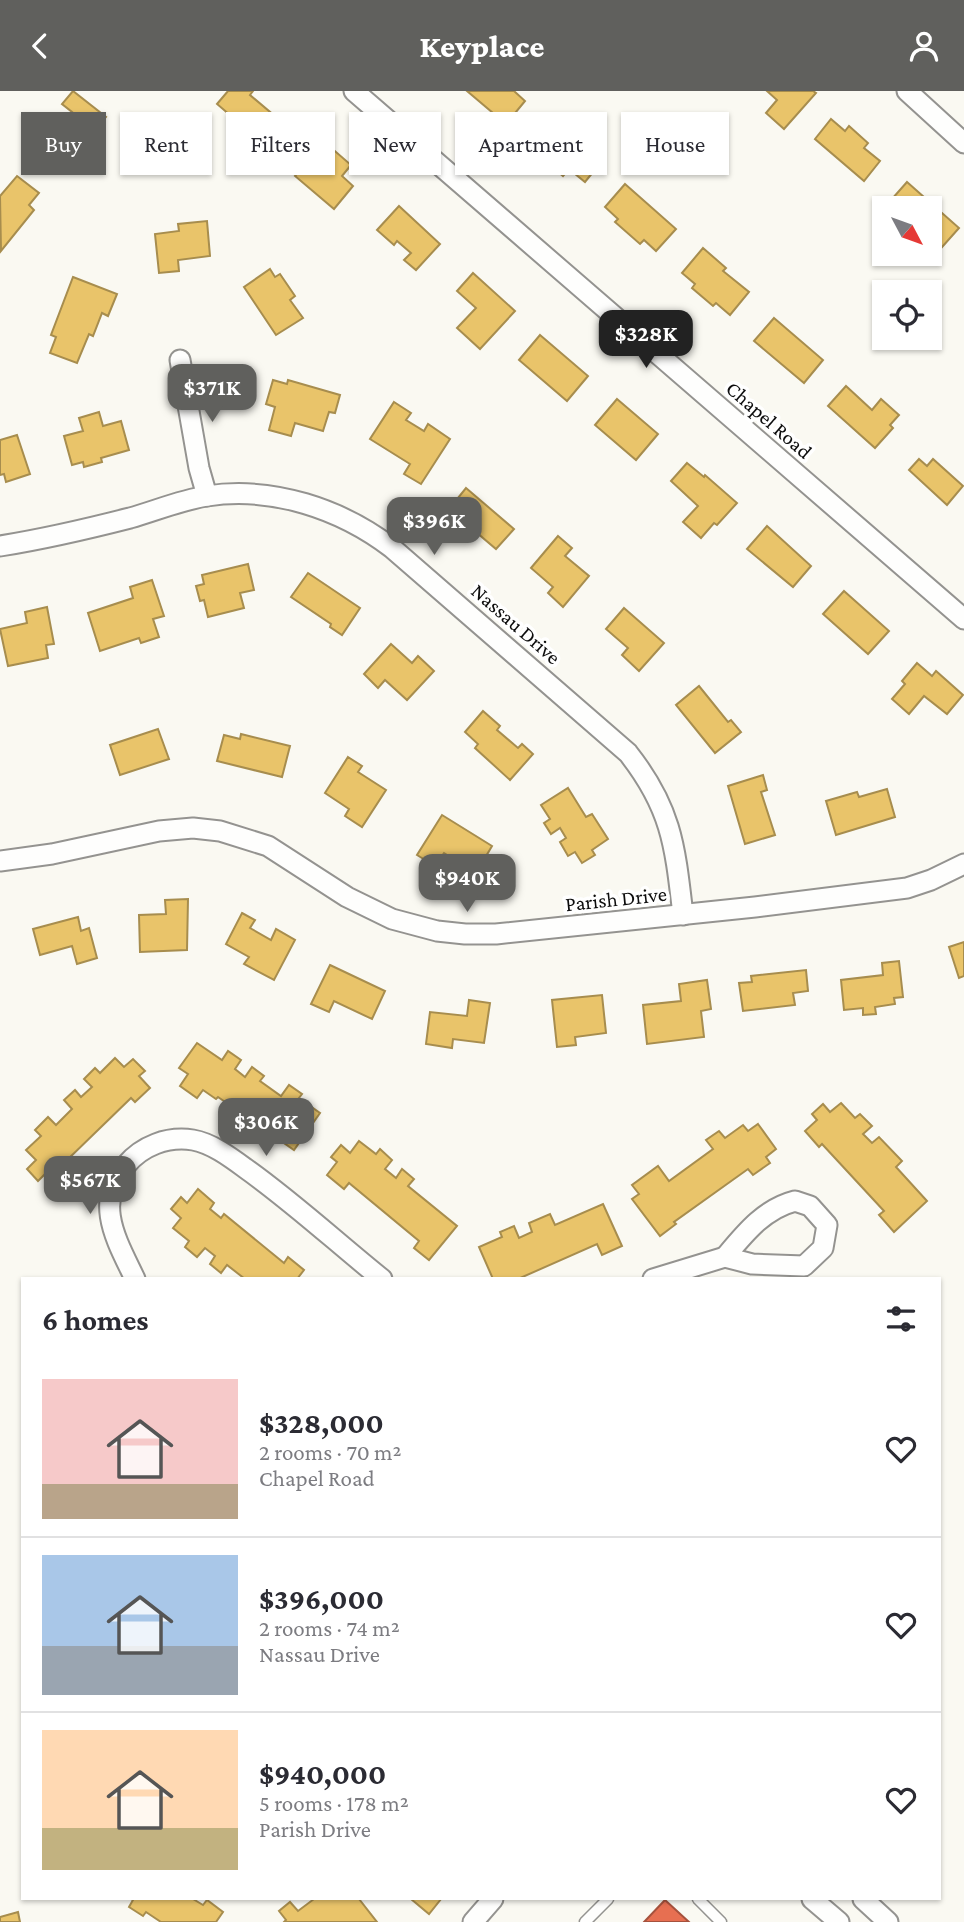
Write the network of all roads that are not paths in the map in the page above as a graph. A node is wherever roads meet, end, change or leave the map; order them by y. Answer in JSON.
{"nodes":[{"id":1,"x":354,"y":91,"type":"edge"},
{"id":2,"x":907,"y":91,"type":"edge"},
{"id":3,"x":964,"y":143,"type":"edge"},
{"id":4,"x":180,"y":360,"type":"dead end"},
{"id":5,"x":207,"y":496,"type":"junction"},
{"id":6,"x":0,"y":546,"type":"edge"},
{"id":7,"x":964,"y":619,"type":"edge"},
{"id":8,"x":0,"y":861,"type":"edge"},
{"id":9,"x":964,"y":865,"type":"edge"},
{"id":10,"x":683,"y":915,"type":"junction"},
{"id":11,"x":725,"y":1257,"type":"junction"},
{"id":12,"x":134,"y":1277,"type":"edge"},
{"id":13,"x":380,"y":1277,"type":"edge"},
{"id":14,"x":660,"y":1277,"type":"edge"},
{"id":15,"x":492,"y":1900,"type":"edge"},
{"id":16,"x":607,"y":1900,"type":"edge"},
{"id":17,"x":699,"y":1900,"type":"edge"},
{"id":18,"x":813,"y":1900,"type":"edge"},
{"id":19,"x":864,"y":1900,"type":"edge"},
{"id":20,"x":886,"y":1921,"type":"edge"},
{"id":21,"x":473,"y":1922,"type":"edge"},
{"id":22,"x":585,"y":1922,"type":"edge"},
{"id":23,"x":721,"y":1922,"type":"edge"},
{"id":24,"x":839,"y":1922,"type":"edge"}],
"edges":[{"from":1,"to":7,"type":"street","name":"Chapel Road"},
{"from":2,"to":3,"type":"street"},
{"from":4,"to":5,"type":"street"},
{"from":5,"to":6,"type":"street","name":"Nassau Drive"},
{"from":5,"to":10,"type":"street","name":"Nassau Drive"},
{"from":8,"to":10,"type":"street","name":"Parish Drive"},
{"from":9,"to":10,"type":"street","name":"Parish Drive"},
{"from":11,"to":11,"type":"street"},
{"from":11,"to":14,"type":"street"},
{"from":12,"to":13,"type":"street"},
{"from":15,"to":21,"type":"street"},
{"from":16,"to":22,"type":"lane"},
{"from":17,"to":23,"type":"lane"},
{"from":18,"to":24,"type":"street"},
{"from":19,"to":20,"type":"street"}]}
